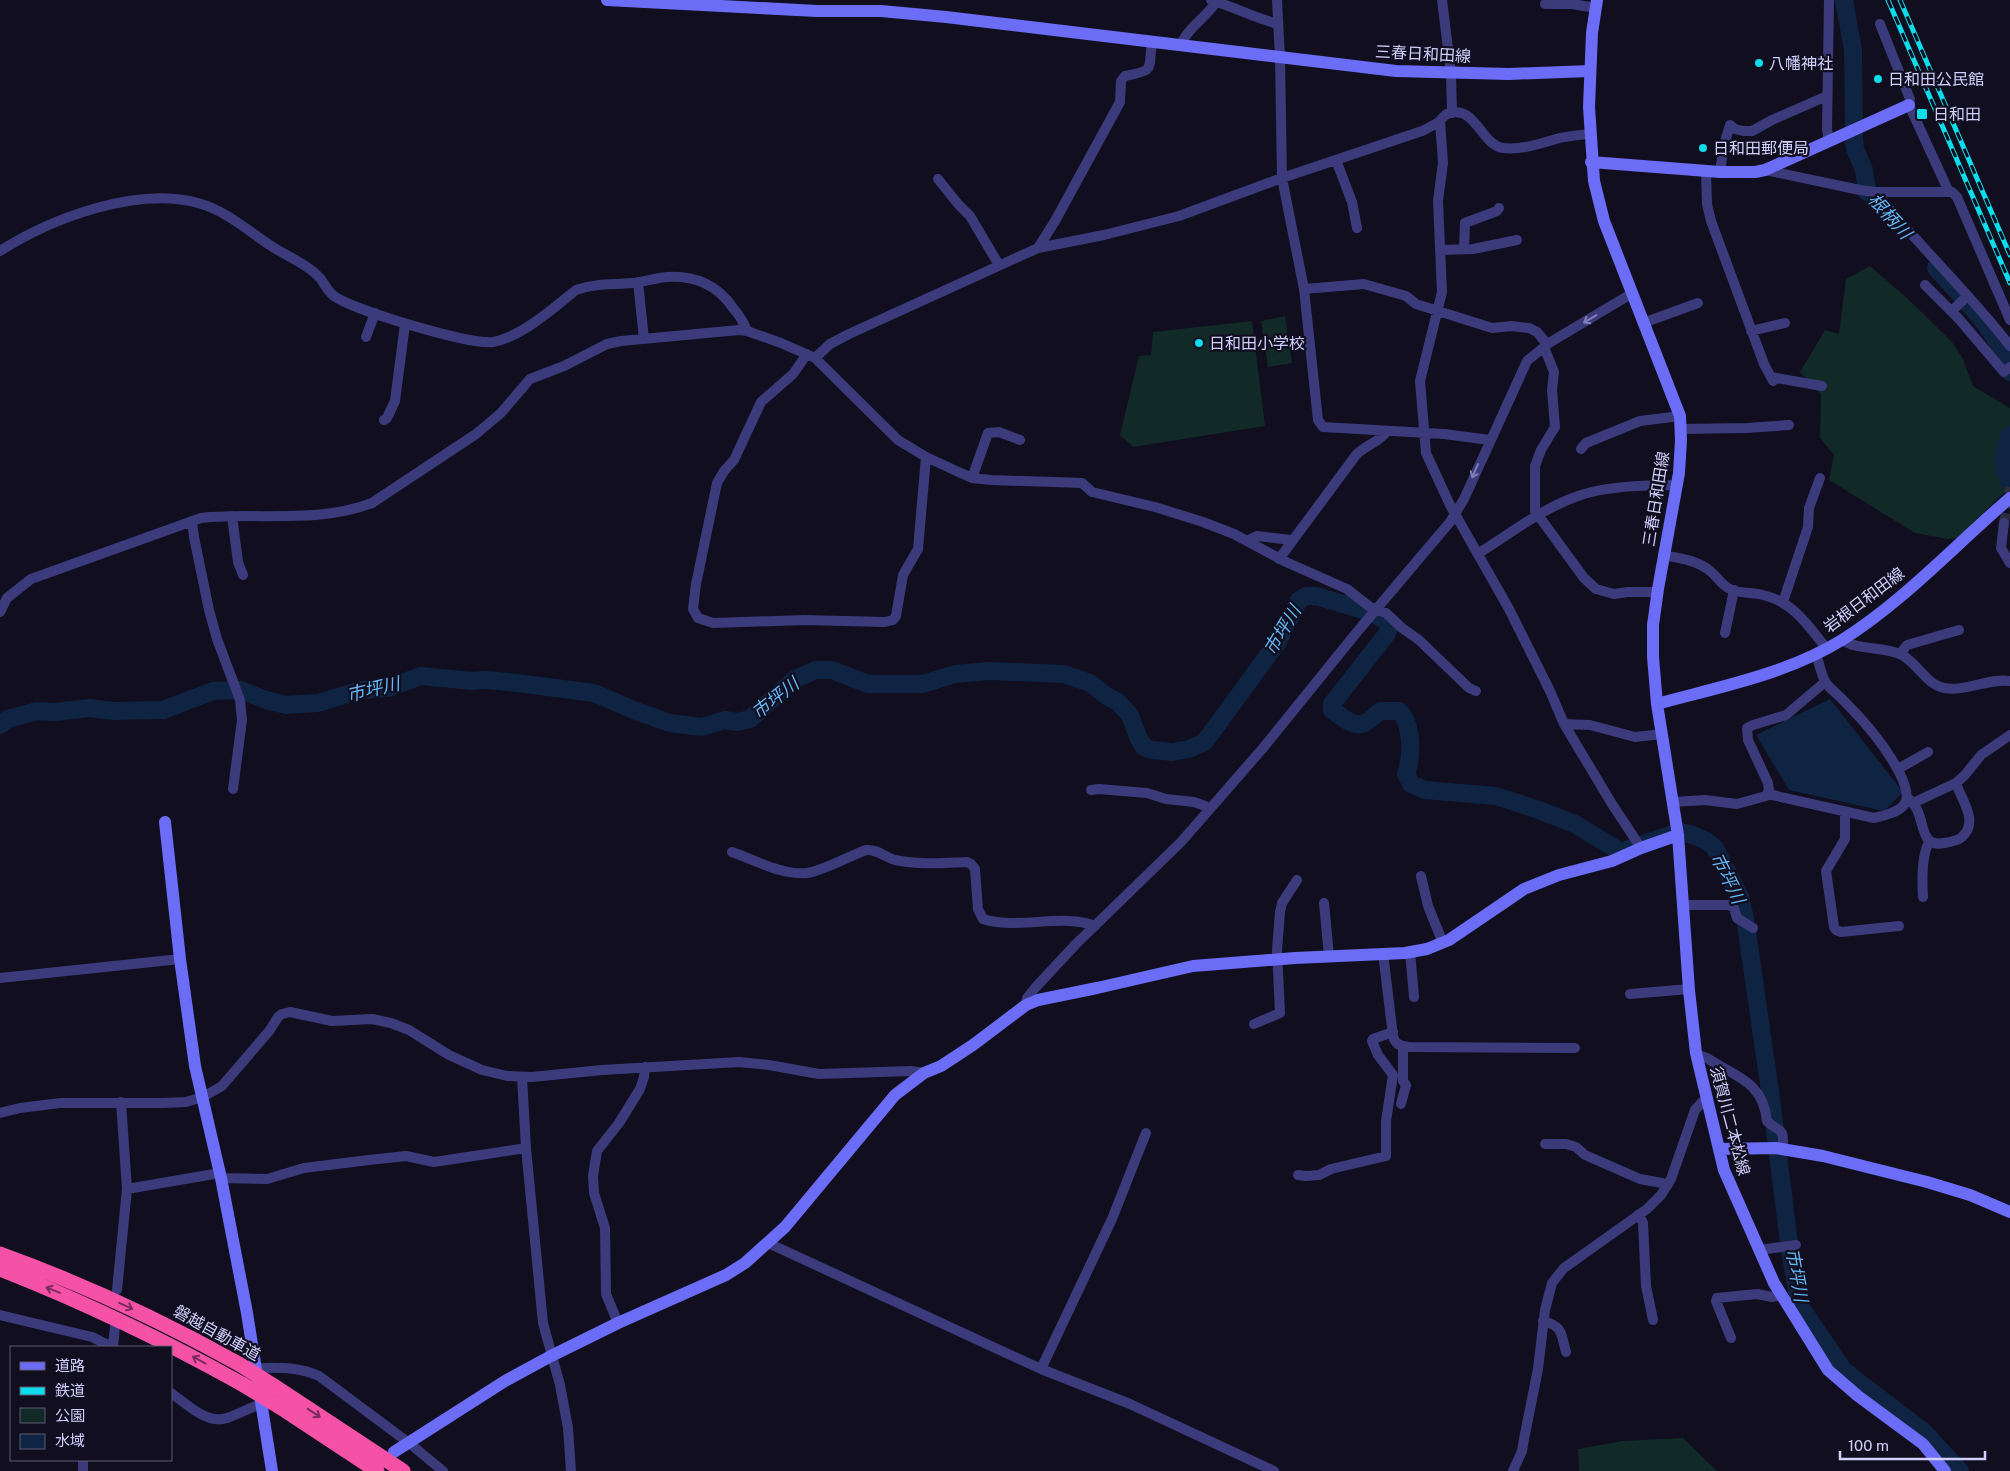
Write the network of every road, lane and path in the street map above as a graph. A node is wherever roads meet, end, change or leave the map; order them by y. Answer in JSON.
{"nodes":[{"id":1,"x":607,"y":0,"type":"edge"},
{"id":2,"x":1277,"y":0,"type":"edge"},
{"id":3,"x":1442,"y":0,"type":"edge"},
{"id":4,"x":1829,"y":0,"type":"edge"},
{"id":5,"x":1214,"y":1,"type":"edge"},
{"id":6,"x":1227,"y":2,"type":"edge"},
{"id":7,"x":1545,"y":4,"type":"dead end"},
{"id":8,"x":1596,"y":4,"type":"edge"},
{"id":9,"x":1278,"y":24,"type":"junction"},
{"id":10,"x":1880,"y":24,"type":"dead end"},
{"id":11,"x":1152,"y":41,"type":"junction"},
{"id":12,"x":1181,"y":44,"type":"junction"},
{"id":13,"x":1280,"y":58,"type":"junction"},
{"id":14,"x":1590,"y":71,"type":"junction"},
{"id":15,"x":1451,"y":73,"type":"junction"},
{"id":16,"x":1827,"y":96,"type":"junction"},
{"id":17,"x":1909,"y":106,"type":"junction"},
{"id":18,"x":1452,"y":113,"type":"junction"},
{"id":19,"x":1440,"y":121,"type":"junction"},
{"id":20,"x":1590,"y":134,"type":"junction"},
{"id":21,"x":1830,"y":141,"type":"junction"},
{"id":22,"x":1336,"y":160,"type":"junction"},
{"id":23,"x":1592,"y":162,"type":"junction"},
{"id":24,"x":1765,"y":170,"type":"junction"},
{"id":25,"x":1706,"y":171,"type":"junction"},
{"id":26,"x":1720,"y":172,"type":"junction"},
{"id":27,"x":1282,"y":178,"type":"junction"},
{"id":28,"x":938,"y":179,"type":"dead end"},
{"id":29,"x":1876,"y":192,"type":"junction"},
{"id":30,"x":1949,"y":192,"type":"junction"},
{"id":31,"x":1499,"y":208,"type":"dead end"},
{"id":32,"x":1357,"y":228,"type":"dead end"},
{"id":33,"x":1517,"y":240,"type":"dead end"},
{"id":34,"x":1038,"y":248,"type":"junction"},
{"id":35,"x":1464,"y":249,"type":"junction"},
{"id":36,"x":0,"y":250,"type":"edge"},
{"id":37,"x":1440,"y":250,"type":"junction"},
{"id":38,"x":999,"y":265,"type":"junction"},
{"id":39,"x":638,"y":282,"type":"junction"},
{"id":40,"x":1925,"y":285,"type":"dead end"},
{"id":41,"x":1304,"y":289,"type":"junction"},
{"id":42,"x":1632,"y":294,"type":"junction"},
{"id":43,"x":1967,"y":296,"type":"junction"},
{"id":44,"x":1698,"y":303,"type":"dead end"},
{"id":45,"x":1953,"y":309,"type":"junction"},
{"id":46,"x":1437,"y":312,"type":"junction"},
{"id":47,"x":375,"y":313,"type":"junction"},
{"id":48,"x":2010,"y":320,"type":"edge"},
{"id":49,"x":1643,"y":323,"type":"junction"},
{"id":50,"x":405,"y":324,"type":"junction"},
{"id":51,"x":1785,"y":324,"type":"dead end"},
{"id":52,"x":747,"y":331,"type":"junction"},
{"id":53,"x":1751,"y":331,"type":"junction"},
{"id":54,"x":366,"y":337,"type":"dead end"},
{"id":55,"x":644,"y":339,"type":"junction"},
{"id":56,"x":1545,"y":346,"type":"junction"},
{"id":57,"x":2010,"y":346,"type":"edge"},
{"id":58,"x":811,"y":356,"type":"junction"},
{"id":59,"x":2007,"y":370,"type":"edge"},
{"id":60,"x":1822,"y":386,"type":"dead end"},
{"id":61,"x":1680,"y":416,"type":"junction"},
{"id":62,"x":384,"y":420,"type":"dead end"},
{"id":63,"x":1788,"y":425,"type":"dead end"},
{"id":64,"x":1680,"y":429,"type":"junction"},
{"id":65,"x":1388,"y":431,"type":"junction"},
{"id":66,"x":1423,"y":433,"type":"junction"},
{"id":67,"x":1020,"y":440,"type":"dead end"},
{"id":68,"x":1490,"y":440,"type":"junction"},
{"id":69,"x":1581,"y":449,"type":"dead end"},
{"id":70,"x":926,"y":457,"type":"junction"},
{"id":71,"x":972,"y":478,"type":"junction"},
{"id":72,"x":1820,"y":478,"type":"dead end"},
{"id":73,"x":1677,"y":485,"type":"junction"},
{"id":74,"x":2010,"y":498,"type":"edge"},
{"id":75,"x":1455,"y":512,"type":"junction"},
{"id":76,"x":232,"y":516,"type":"junction"},
{"id":77,"x":1537,"y":516,"type":"junction"},
{"id":78,"x":192,"y":521,"type":"junction"},
{"id":79,"x":2004,"y":523,"type":"tunnel mouth"},
{"id":80,"x":1291,"y":540,"type":"junction"},
{"id":81,"x":1247,"y":541,"type":"junction"},
{"id":82,"x":1479,"y":553,"type":"junction"},
{"id":83,"x":1663,"y":555,"type":"junction"},
{"id":84,"x":1279,"y":559,"type":"junction"},
{"id":85,"x":2010,"y":563,"type":"edge"},
{"id":86,"x":243,"y":575,"type":"dead end"},
{"id":87,"x":1734,"y":590,"type":"junction"},
{"id":88,"x":1657,"y":592,"type":"junction"},
{"id":89,"x":1783,"y":602,"type":"junction"},
{"id":90,"x":1377,"y":609,"type":"junction"},
{"id":91,"x":0,"y":612,"type":"edge"},
{"id":92,"x":1959,"y":630,"type":"dead end"},
{"id":93,"x":1725,"y":633,"type":"dead end"},
{"id":94,"x":1842,"y":640,"type":"junction"},
{"id":95,"x":1821,"y":651,"type":"junction"},
{"id":96,"x":1900,"y":654,"type":"junction"},
{"id":97,"x":2010,"y":681,"type":"edge"},
{"id":98,"x":1825,"y":682,"type":"junction"},
{"id":99,"x":1476,"y":691,"type":"dead end"},
{"id":100,"x":1657,"y":704,"type":"junction"},
{"id":101,"x":1564,"y":724,"type":"junction"},
{"id":102,"x":1662,"y":734,"type":"junction"},
{"id":103,"x":2010,"y":735,"type":"edge"},
{"id":104,"x":1928,"y":752,"type":"dead end"},
{"id":105,"x":1898,"y":769,"type":"junction"},
{"id":106,"x":1956,"y":782,"type":"junction"},
{"id":107,"x":233,"y":790,"type":"dead end"},
{"id":108,"x":1091,"y":790,"type":"dead end"},
{"id":109,"x":1768,"y":794,"type":"junction"},
{"id":110,"x":1910,"y":800,"type":"junction"},
{"id":111,"x":1673,"y":802,"type":"junction"},
{"id":112,"x":1210,"y":810,"type":"junction"},
{"id":113,"x":1846,"y":812,"type":"junction"},
{"id":114,"x":165,"y":822,"type":"dead end"},
{"id":115,"x":1678,"y":835,"type":"junction"},
{"id":116,"x":1928,"y":842,"type":"junction"},
{"id":117,"x":1640,"y":848,"type":"junction"},
{"id":118,"x":732,"y":852,"type":"dead end"},
{"id":119,"x":1421,"y":876,"type":"dead end"},
{"id":120,"x":1297,"y":880,"type":"dead end"},
{"id":121,"x":1924,"y":897,"type":"dead end"},
{"id":122,"x":1324,"y":903,"type":"dead end"},
{"id":123,"x":1683,"y":905,"type":"junction"},
{"id":124,"x":1095,"y":926,"type":"junction"},
{"id":125,"x":1899,"y":926,"type":"dead end"},
{"id":126,"x":1753,"y":928,"type":"dead end"},
{"id":127,"x":1443,"y":943,"type":"junction"},
{"id":128,"x":1410,"y":952,"type":"junction"},
{"id":129,"x":1383,"y":953,"type":"junction"},
{"id":130,"x":1329,"y":956,"type":"junction"},
{"id":131,"x":180,"y":958,"type":"junction"},
{"id":132,"x":1277,"y":959,"type":"junction"},
{"id":133,"x":0,"y":978,"type":"edge"},
{"id":134,"x":1689,"y":989,"type":"junction"},
{"id":135,"x":1630,"y":994,"type":"dead end"},
{"id":136,"x":1414,"y":997,"type":"dead end"},
{"id":137,"x":1026,"y":1005,"type":"junction"},
{"id":138,"x":1254,"y":1024,"type":"dead end"},
{"id":139,"x":1393,"y":1032,"type":"junction"},
{"id":140,"x":1403,"y":1046,"type":"junction"},
{"id":141,"x":1575,"y":1048,"type":"dead end"},
{"id":142,"x":1697,"y":1056,"type":"junction"},
{"id":143,"x":645,"y":1068,"type":"junction"},
{"id":144,"x":924,"y":1073,"type":"junction"},
{"id":145,"x":522,"y":1077,"type":"junction"},
{"id":146,"x":203,"y":1097,"type":"junction"},
{"id":147,"x":1706,"y":1098,"type":"junction"},
{"id":148,"x":121,"y":1102,"type":"junction"},
{"id":149,"x":1401,"y":1104,"type":"dead end"},
{"id":150,"x":0,"y":1113,"type":"edge"},
{"id":151,"x":1146,"y":1133,"type":"dead end"},
{"id":152,"x":1545,"y":1144,"type":"dead end"},
{"id":153,"x":526,"y":1148,"type":"junction"},
{"id":154,"x":1719,"y":1149,"type":"junction"},
{"id":155,"x":1783,"y":1149,"type":"junction"},
{"id":156,"x":1298,"y":1175,"type":"dead end"},
{"id":157,"x":221,"y":1176,"type":"junction"},
{"id":158,"x":1667,"y":1186,"type":"junction"},
{"id":159,"x":126,"y":1189,"type":"junction"},
{"id":160,"x":2010,"y":1212,"type":"edge"},
{"id":161,"x":1639,"y":1214,"type":"junction"},
{"id":162,"x":768,"y":1243,"type":"junction"},
{"id":163,"x":1796,"y":1245,"type":"dead end"},
{"id":164,"x":1759,"y":1250,"type":"junction"},
{"id":165,"x":0,"y":1254,"type":"edge"},
{"id":166,"x":0,"y":1268,"type":"edge"},
{"id":167,"x":117,"y":1290,"type":"dead end"},
{"id":168,"x":1781,"y":1295,"type":"junction"},
{"id":169,"x":0,"y":1315,"type":"edge"},
{"id":170,"x":1653,"y":1320,"type":"dead end"},
{"id":171,"x":1543,"y":1322,"type":"junction"},
{"id":172,"x":618,"y":1324,"type":"junction"},
{"id":173,"x":115,"y":1326,"type":"dead end"},
{"id":174,"x":1731,"y":1338,"type":"dead end"},
{"id":175,"x":110,"y":1346,"type":"edge"},
{"id":176,"x":112,"y":1346,"type":"edge"},
{"id":177,"x":1566,"y":1352,"type":"dead end"},
{"id":178,"x":551,"y":1356,"type":"junction"},
{"id":179,"x":254,"y":1368,"type":"junction"},
{"id":180,"x":1041,"y":1369,"type":"junction"},
{"id":181,"x":172,"y":1394,"type":"edge"},
{"id":182,"x":261,"y":1404,"type":"junction"},
{"id":183,"x":408,"y":1443,"type":"junction"},
{"id":184,"x":394,"y":1452,"type":"dead end"},
{"id":185,"x":272,"y":1471,"type":"edge"},
{"id":186,"x":377,"y":1471,"type":"edge"},
{"id":187,"x":403,"y":1471,"type":"edge"},
{"id":188,"x":443,"y":1471,"type":"edge"},
{"id":189,"x":570,"y":1471,"type":"edge"},
{"id":190,"x":1274,"y":1471,"type":"edge"},
{"id":191,"x":1513,"y":1471,"type":"edge"},
{"id":192,"x":1945,"y":1471,"type":"edge"}],
"edges":[{"from":1,"to":11,"type":"main road","name":"三春日和田線"},
{"from":2,"to":9,"type":"street"},
{"from":3,"to":15,"type":"street"},
{"from":4,"to":16,"type":"street"},
{"from":5,"to":6,"type":"street"},
{"from":5,"to":12,"type":"street"},
{"from":6,"to":9,"type":"street"},
{"from":7,"to":8,"type":"street"},
{"from":8,"to":14,"type":"main road"},
{"from":9,"to":13,"type":"street"},
{"from":10,"to":17,"type":"street"},
{"from":11,"to":12,"type":"main road","name":"三春日和田線"},
{"from":11,"to":34,"type":"street"},
{"from":12,"to":13,"type":"main road","name":"三春日和田線"},
{"from":13,"to":15,"type":"main road","name":"三春日和田線"},
{"from":13,"to":27,"type":"street"},
{"from":14,"to":15,"type":"main road","name":"三春日和田線"},
{"from":14,"to":20,"type":"main road","name":"三春日和田線"},
{"from":15,"to":18,"type":"street"},
{"from":16,"to":21,"type":"street"},
{"from":16,"to":26,"type":"street"},
{"from":17,"to":21,"type":"main road"},
{"from":17,"to":30,"type":"street"},
{"from":18,"to":19,"type":"street"},
{"from":18,"to":20,"type":"street"},
{"from":19,"to":22,"type":"street"},
{"from":19,"to":37,"type":"street"},
{"from":20,"to":23,"type":"main road","name":"三春日和田線"},
{"from":21,"to":24,"type":"main road"},
{"from":22,"to":27,"type":"street"},
{"from":22,"to":32,"type":"street"},
{"from":23,"to":25,"type":"main road"},
{"from":23,"to":42,"type":"main road","name":"三春日和田線"},
{"from":24,"to":26,"type":"main road"},
{"from":24,"to":29,"type":"street"},
{"from":25,"to":26,"type":"main road"},
{"from":25,"to":53,"type":"street"},
{"from":27,"to":34,"type":"street"},
{"from":27,"to":41,"type":"street"},
{"from":28,"to":38,"type":"street"},
{"from":29,"to":30,"type":"street"},
{"from":29,"to":43,"type":"street"},
{"from":30,"to":48,"type":"street"},
{"from":31,"to":35,"type":"street"},
{"from":33,"to":35,"type":"street"},
{"from":34,"to":38,"type":"street"},
{"from":35,"to":37,"type":"street"},
{"from":36,"to":47,"type":"street"},
{"from":37,"to":46,"type":"street"},
{"from":38,"to":58,"type":"street"},
{"from":39,"to":50,"type":"street"},
{"from":39,"to":52,"type":"street"},
{"from":39,"to":55,"type":"street"},
{"from":40,"to":45,"type":"street"},
{"from":41,"to":46,"type":"street"},
{"from":41,"to":65,"type":"street"},
{"from":42,"to":49,"type":"main road","name":"三春日和田線"},
{"from":42,"to":56,"type":"street","one_way":true},
{"from":43,"to":45,"type":"street"},
{"from":43,"to":57,"type":"street"},
{"from":44,"to":49,"type":"street"},
{"from":45,"to":59,"type":"street"},
{"from":46,"to":56,"type":"street"},
{"from":46,"to":66,"type":"street"},
{"from":47,"to":50,"type":"street"},
{"from":47,"to":54,"type":"street"},
{"from":49,"to":61,"type":"main road","name":"三春日和田線"},
{"from":50,"to":62,"type":"street"},
{"from":51,"to":53,"type":"street"},
{"from":52,"to":55,"type":"street"},
{"from":52,"to":58,"type":"street"},
{"from":53,"to":60,"type":"street"},
{"from":55,"to":76,"type":"street"},
{"from":56,"to":68,"type":"street"},
{"from":56,"to":77,"type":"street"},
{"from":58,"to":70,"type":"street"},
{"from":58,"to":70,"type":"street"},
{"from":61,"to":64,"type":"main road","name":"三春日和田線"},
{"from":61,"to":69,"type":"street"},
{"from":63,"to":64,"type":"street"},
{"from":64,"to":73,"type":"main road","name":"三春日和田線"},
{"from":65,"to":66,"type":"street"},
{"from":65,"to":80,"type":"street"},
{"from":66,"to":68,"type":"street"},
{"from":66,"to":75,"type":"street"},
{"from":67,"to":71,"type":"street"},
{"from":68,"to":75,"type":"street","one_way":true},
{"from":70,"to":71,"type":"street"},
{"from":71,"to":81,"type":"street"},
{"from":72,"to":89,"type":"street"},
{"from":73,"to":77,"type":"street"},
{"from":73,"to":83,"type":"main road","name":"三春日和田線"},
{"from":74,"to":94,"type":"main road","name":"岩根日和田線"},
{"from":75,"to":82,"type":"street"},
{"from":75,"to":90,"type":"street"},
{"from":76,"to":78,"type":"street"},
{"from":76,"to":86,"type":"street"},
{"from":77,"to":82,"type":"street"},
{"from":77,"to":88,"type":"street"},
{"from":78,"to":91,"type":"street"},
{"from":78,"to":107,"type":"street"},
{"from":79,"to":85,"type":"street"},
{"from":80,"to":81,"type":"street"},
{"from":80,"to":84,"type":"street"},
{"from":81,"to":84,"type":"street"},
{"from":82,"to":101,"type":"street"},
{"from":83,"to":87,"type":"street"},
{"from":83,"to":88,"type":"main road","name":"三春日和田線"},
{"from":84,"to":90,"type":"street"},
{"from":87,"to":89,"type":"street"},
{"from":87,"to":93,"type":"street"},
{"from":88,"to":100,"type":"main road","name":"三春日和田線"},
{"from":89,"to":95,"type":"street"},
{"from":90,"to":99,"type":"street"},
{"from":90,"to":112,"type":"street"},
{"from":92,"to":96,"type":"street"},
{"from":94,"to":95,"type":"main road","name":"岩根日和田線"},
{"from":94,"to":96,"type":"street"},
{"from":95,"to":98,"type":"street"},
{"from":95,"to":100,"type":"main road","name":"岩根日和田線"},
{"from":96,"to":97,"type":"street"},
{"from":98,"to":105,"type":"street"},
{"from":98,"to":109,"type":"street"},
{"from":100,"to":102,"type":"main road","name":"須賀川二本松線"},
{"from":101,"to":102,"type":"street"},
{"from":101,"to":117,"type":"street"},
{"from":102,"to":111,"type":"main road","name":"須賀川二本松線"},
{"from":103,"to":106,"type":"street"},
{"from":104,"to":105,"type":"street"},
{"from":105,"to":110,"type":"street"},
{"from":106,"to":110,"type":"street"},
{"from":106,"to":116,"type":"street"},
{"from":108,"to":112,"type":"street"},
{"from":109,"to":111,"type":"street"},
{"from":109,"to":113,"type":"street"},
{"from":110,"to":113,"type":"street"},
{"from":110,"to":116,"type":"street"},
{"from":111,"to":115,"type":"main road","name":"須賀川二本松線"},
{"from":112,"to":124,"type":"street"},
{"from":113,"to":125,"type":"street"},
{"from":114,"to":131,"type":"main road"},
{"from":115,"to":117,"type":"main road"},
{"from":115,"to":123,"type":"main road","name":"須賀川二本松線"},
{"from":116,"to":121,"type":"street"},
{"from":117,"to":127,"type":"main road"},
{"from":118,"to":124,"type":"street"},
{"from":119,"to":127,"type":"street"},
{"from":120,"to":132,"type":"street"},
{"from":122,"to":130,"type":"street"},
{"from":123,"to":126,"type":"street"},
{"from":123,"to":134,"type":"main road","name":"須賀川二本松線"},
{"from":124,"to":137,"type":"street"},
{"from":127,"to":128,"type":"main road"},
{"from":128,"to":129,"type":"main road"},
{"from":128,"to":136,"type":"street"},
{"from":129,"to":130,"type":"main road"},
{"from":129,"to":139,"type":"street"},
{"from":130,"to":132,"type":"main road"},
{"from":131,"to":133,"type":"street"},
{"from":131,"to":146,"type":"main road"},
{"from":132,"to":137,"type":"main road"},
{"from":132,"to":138,"type":"street"},
{"from":134,"to":135,"type":"street"},
{"from":134,"to":142,"type":"main road","name":"須賀川二本松線"},
{"from":137,"to":144,"type":"main road"},
{"from":139,"to":140,"type":"street"},
{"from":139,"to":156,"type":"street"},
{"from":140,"to":141,"type":"street"},
{"from":140,"to":149,"type":"street"},
{"from":142,"to":147,"type":"main road","name":"須賀川二本松線"},
{"from":142,"to":155,"type":"street"},
{"from":143,"to":144,"type":"street"},
{"from":143,"to":145,"type":"street"},
{"from":143,"to":172,"type":"street"},
{"from":144,"to":162,"type":"main road"},
{"from":145,"to":146,"type":"street"},
{"from":145,"to":153,"type":"street"},
{"from":146,"to":148,"type":"street"},
{"from":146,"to":157,"type":"main road"},
{"from":147,"to":154,"type":"main road","name":"須賀川二本松線"},
{"from":147,"to":158,"type":"street"},
{"from":148,"to":150,"type":"street"},
{"from":148,"to":159,"type":"street"},
{"from":151,"to":180,"type":"street"},
{"from":152,"to":158,"type":"street"},
{"from":153,"to":157,"type":"street"},
{"from":153,"to":178,"type":"street"},
{"from":154,"to":155,"type":"main road"},
{"from":154,"to":164,"type":"main road","name":"須賀川二本松線"},
{"from":155,"to":160,"type":"main road"},
{"from":157,"to":159,"type":"street"},
{"from":157,"to":179,"type":"main road"},
{"from":158,"to":161,"type":"street"},
{"from":159,"to":167,"type":"street"},
{"from":161,"to":170,"type":"street"},
{"from":161,"to":171,"type":"street"},
{"from":162,"to":172,"type":"main road"},
{"from":162,"to":180,"type":"street"},
{"from":163,"to":164,"type":"street"},
{"from":164,"to":168,"type":"main road","name":"須賀川二本松線"},
{"from":165,"to":187,"type":"highway","name":"磐越自動車道","one_way":true,"bridge":true},
{"from":186,"to":166,"type":"highway","name":"磐越自動車道","one_way":true,"bridge":true},
{"from":168,"to":174,"type":"street"},
{"from":168,"to":192,"type":"main road","name":"須賀川二本松線"},
{"from":169,"to":175,"type":"street"},
{"from":171,"to":177,"type":"street"},
{"from":171,"to":191,"type":"street"},
{"from":172,"to":178,"type":"main road"},
{"from":173,"to":176,"type":"street"},
{"from":178,"to":183,"type":"main road"},
{"from":178,"to":189,"type":"street"},
{"from":179,"to":182,"type":"main road"},
{"from":179,"to":183,"type":"street"},
{"from":180,"to":190,"type":"street"},
{"from":181,"to":182,"type":"street"},
{"from":182,"to":185,"type":"main road"},
{"from":183,"to":184,"type":"main road"},
{"from":183,"to":188,"type":"street"}]}
